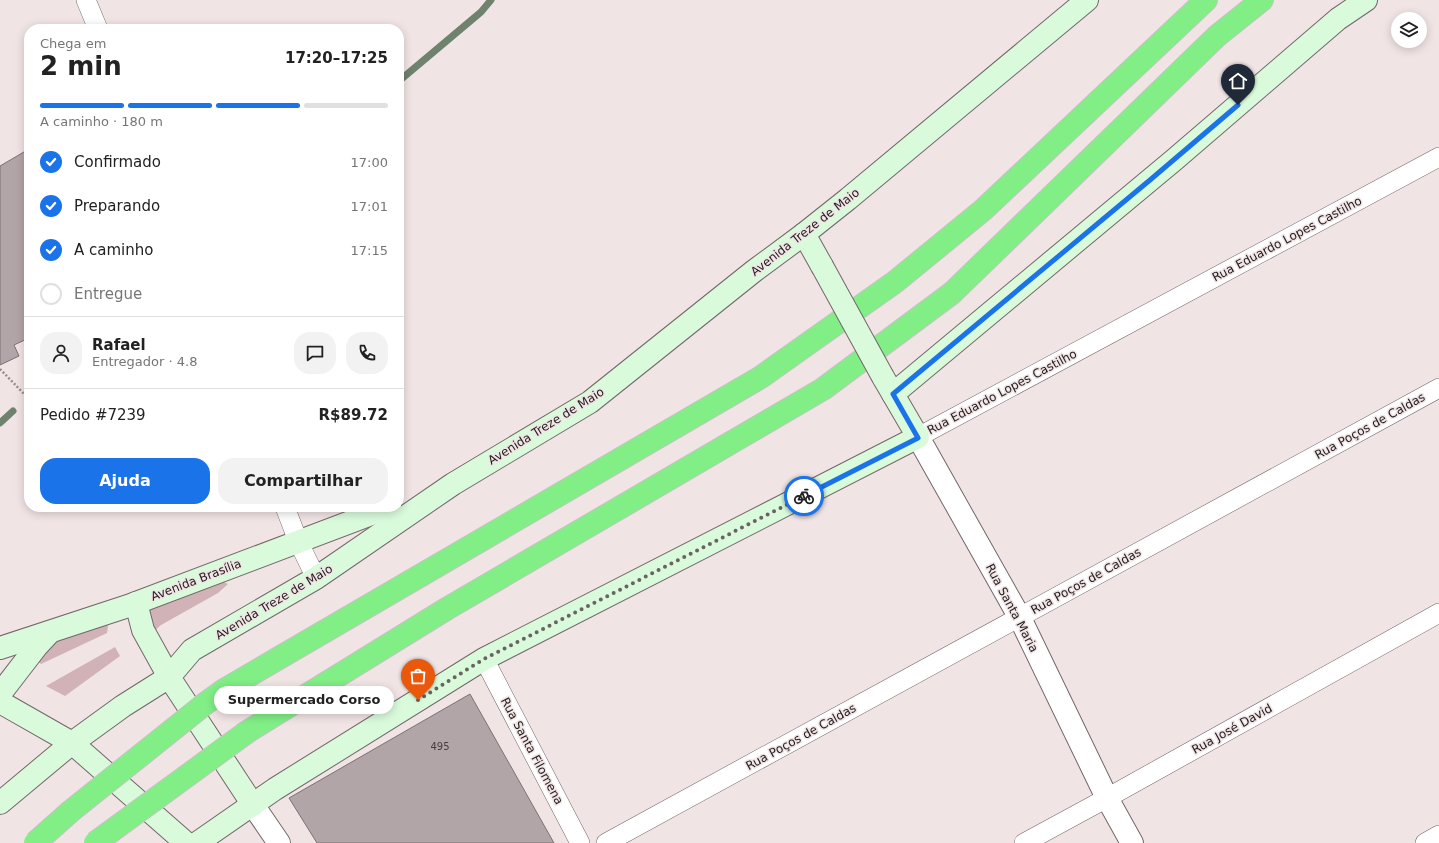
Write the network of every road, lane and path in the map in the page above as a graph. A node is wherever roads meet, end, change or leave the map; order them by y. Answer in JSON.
{"nodes":[{"id":1,"x":86,"y":0,"type":"edge"},
{"id":2,"x":1087,"y":0,"type":"edge"},
{"id":3,"x":1206,"y":0,"type":"edge"},
{"id":4,"x":1262,"y":0,"type":"edge"},
{"id":5,"x":1366,"y":0,"type":"edge"},
{"id":6,"x":96,"y":24,"type":"edge"},
{"id":7,"x":1439,"y":157,"type":"edge"},
{"id":8,"x":804,"y":234,"type":"junction"},
{"id":9,"x":0,"y":369,"type":"edge"},
{"id":10,"x":888,"y":386,"type":"junction"},
{"id":11,"x":1439,"y":388,"type":"edge"},
{"id":12,"x":24,"y":394,"type":"edge"},
{"id":13,"x":918,"y":438,"type":"junction"},
{"id":14,"x":453,"y":484,"type":"junction"},
{"id":15,"x":404,"y":502,"type":"edge"},
{"id":16,"x":287,"y":512,"type":"edge"},
{"id":17,"x":376,"y":512,"type":"edge"},
{"id":18,"x":298,"y":541,"type":"junction"},
{"id":19,"x":316,"y":578,"type":"junction"},
{"id":20,"x":136,"y":603,"type":"junction"},
{"id":21,"x":1439,"y":613,"type":"edge"},
{"id":22,"x":1020,"y":618,"type":"junction"},
{"id":23,"x":51,"y":631,"type":"junction"},
{"id":24,"x":0,"y":648,"type":"edge"},
{"id":25,"x":484,"y":659,"type":"junction"},
{"id":26,"x":169,"y":677,"type":"junction"},
{"id":27,"x":0,"y":694,"type":"edge"},
{"id":28,"x":0,"y":702,"type":"edge"},
{"id":29,"x":72,"y":743,"type":"junction"},
{"id":30,"x":1107,"y":798,"type":"junction"},
{"id":31,"x":0,"y":803,"type":"edge"},
{"id":32,"x":253,"y":805,"type":"junction"},
{"id":33,"x":1439,"y":835,"type":"edge"},
{"id":34,"x":35,"y":843,"type":"edge"},
{"id":35,"x":95,"y":843,"type":"edge"},
{"id":36,"x":186,"y":843,"type":"edge"},
{"id":37,"x":197,"y":843,"type":"edge"},
{"id":38,"x":279,"y":843,"type":"edge"},
{"id":39,"x":580,"y":843,"type":"edge"},
{"id":40,"x":606,"y":843,"type":"edge"},
{"id":41,"x":1024,"y":843,"type":"edge"},
{"id":42,"x":1132,"y":843,"type":"edge"},
{"id":43,"x":1425,"y":843,"type":"edge"}],
"edges":[{"from":1,"to":6,"type":"street"},
{"from":2,"to":8,"type":"main road","name":"Avenida Treze de Maio"},
{"from":3,"to":34,"type":"highway","bridge":true},
{"from":4,"to":35,"type":"highway","bridge":true},
{"from":5,"to":10,"type":"main road"},
{"from":7,"to":13,"type":"street","name":"Rua Eduardo Lopes Castilho"},
{"from":8,"to":10,"type":"main road","name":"Rua Santa Maria","bridge":true},
{"from":8,"to":14,"type":"main road","name":"Avenida Treze de Maio"},
{"from":9,"to":12,"type":"path"},
{"from":10,"to":13,"type":"main road","name":"Rua Santa Maria"},
{"from":11,"to":22,"type":"street","name":"Rua Poços de Caldas"},
{"from":13,"to":22,"type":"street","name":"Rua Santa Maria"},
{"from":13,"to":25,"type":"main road","name":"Rua Eduardo Lopes Castilho"},
{"from":14,"to":15,"type":"main road"},
{"from":14,"to":19,"type":"main road","name":"Avenida Treze de Maio"},
{"from":16,"to":18,"type":"street"},
{"from":17,"to":18,"type":"main road","name":"Avenida Brasília"},
{"from":18,"to":19,"type":"street"},
{"from":18,"to":20,"type":"main road","name":"Avenida Brasília"},
{"from":19,"to":26,"type":"main road","name":"Avenida Treze de Maio"},
{"from":20,"to":23,"type":"main road","name":"Avenida Brasília"},
{"from":20,"to":26,"type":"main road"},
{"from":21,"to":30,"type":"street","name":"Rua José David"},
{"from":22,"to":30,"type":"street","name":"Rua Santa Maria"},
{"from":22,"to":40,"type":"street","name":"Rua Poços de Caldas"},
{"from":23,"to":24,"type":"main road","name":"Avenida Brasília"},
{"from":23,"to":27,"type":"main road"},
{"from":25,"to":32,"type":"main road","name":"Rua Eduardo Lopes Castilho"},
{"from":25,"to":39,"type":"street","name":"Rua Santa Filomena"},
{"from":26,"to":29,"type":"main road","name":"Avenida Treze de Maio"},
{"from":26,"to":32,"type":"main road"},
{"from":28,"to":29,"type":"main road"},
{"from":29,"to":31,"type":"main road","name":"Avenida Treze de Maio"},
{"from":29,"to":36,"type":"main road"},
{"from":30,"to":41,"type":"street","name":"Rua José David"},
{"from":30,"to":42,"type":"street","name":"Rua Santa Maria"},
{"from":32,"to":37,"type":"main road","name":"Rua Eduardo Lopes Castilho"},
{"from":32,"to":38,"type":"street"},
{"from":33,"to":43,"type":"street"}]}
